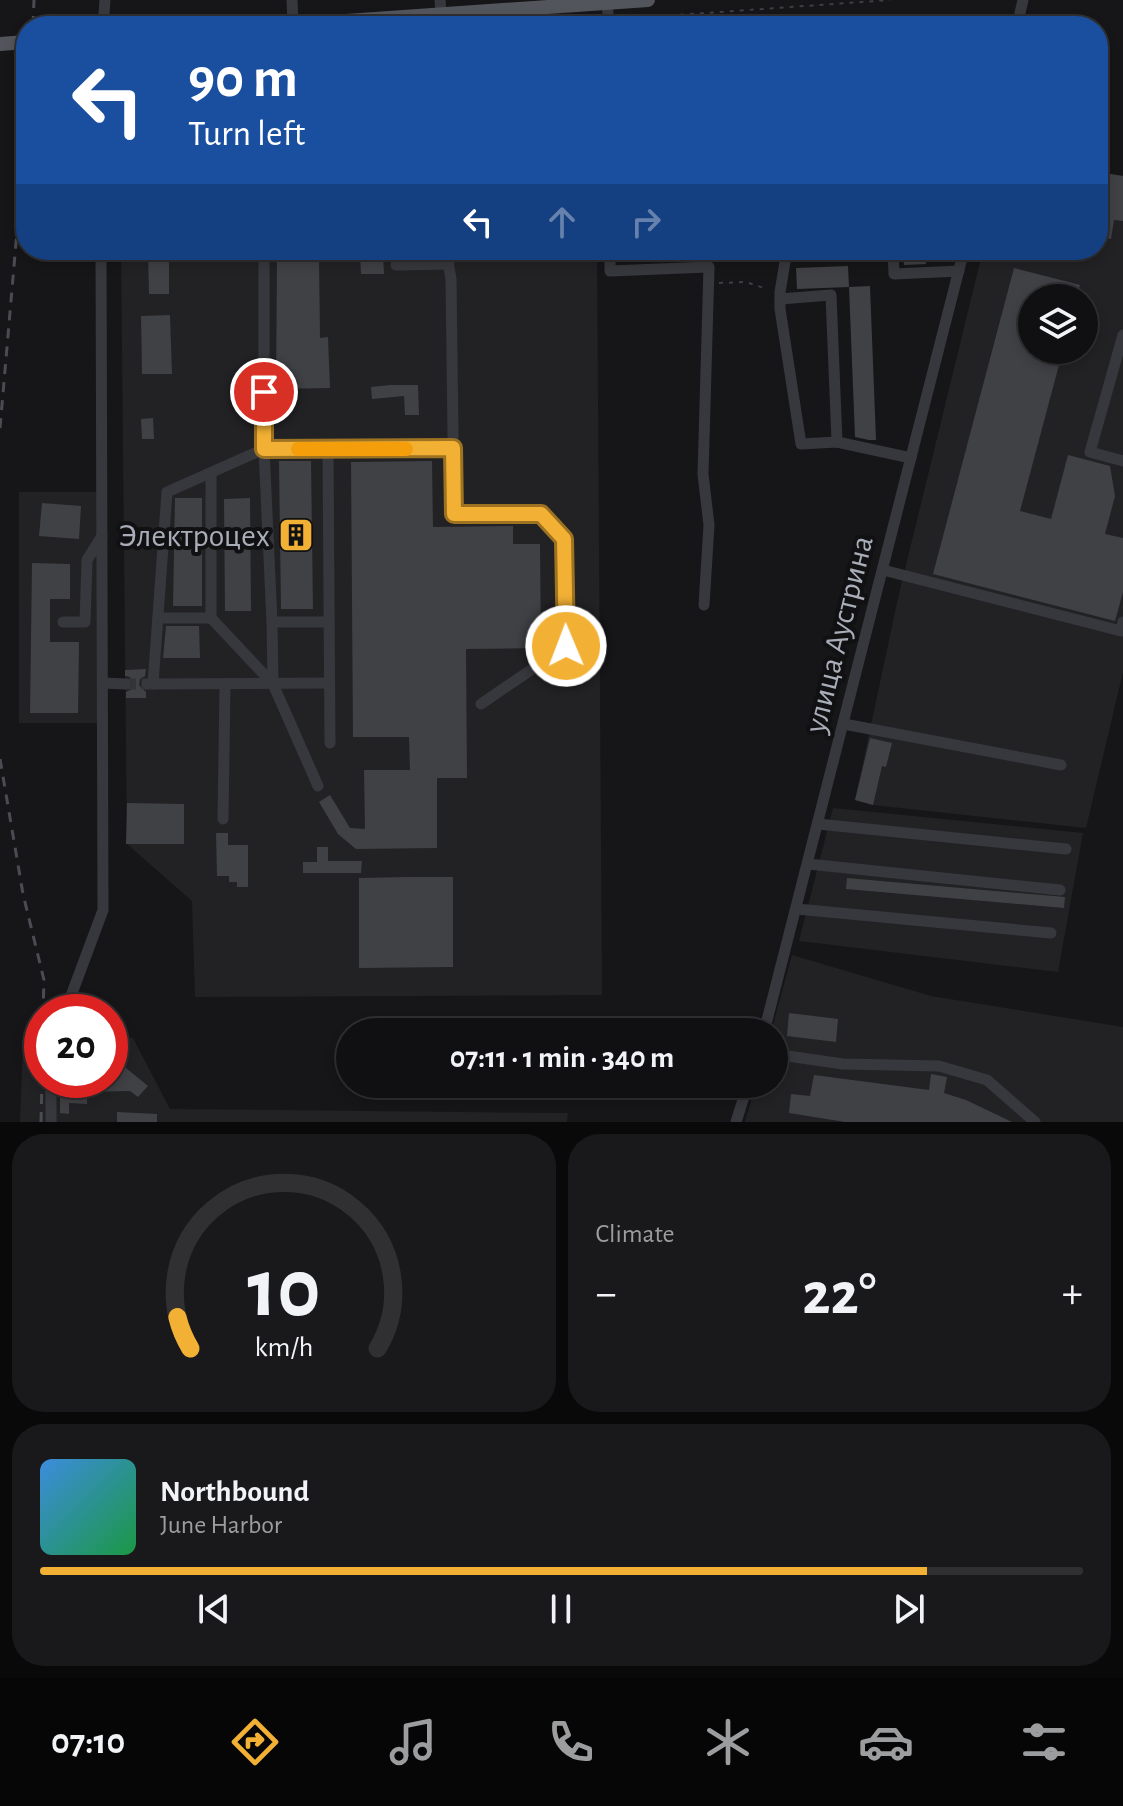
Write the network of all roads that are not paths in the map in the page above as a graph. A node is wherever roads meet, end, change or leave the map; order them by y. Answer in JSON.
{"nodes":[{"id":1,"x":648,"y":0,"type":"edge"},
{"id":2,"x":607,"y":2,"type":"junction"},
{"id":3,"x":440,"y":14,"type":"edge"},
{"id":4,"x":413,"y":16,"type":"edge"},
{"id":5,"x":608,"y":16,"type":"edge"},
{"id":6,"x":101,"y":260,"type":"edge"},
{"id":7,"x":264,"y":260,"type":"edge"},
{"id":8,"x":448,"y":260,"type":"edge"},
{"id":9,"x":610,"y":260,"type":"edge"},
{"id":10,"x":785,"y":260,"type":"edge"},
{"id":11,"x":893,"y":260,"type":"edge"},
{"id":12,"x":962,"y":260,"type":"edge"},
{"id":13,"x":449,"y":264,"type":"junction"},
{"id":14,"x":396,"y":265,"type":"dead end"},
{"id":15,"x":959,"y":271,"type":"junction"},
{"id":16,"x":780,"y":296,"type":"junction"},
{"id":17,"x":1123,"y":335,"type":"edge"},
{"id":18,"x":837,"y":442,"type":"junction"},
{"id":19,"x":453,"y":448,"type":"junction"},
{"id":20,"x":264,"y":449,"type":"junction"},
{"id":21,"x":328,"y":450,"type":"junction"},
{"id":22,"x":911,"y":458,"type":"junction"},
{"id":23,"x":1123,"y":461,"type":"edge"},
{"id":24,"x":211,"y":473,"type":"junction"},
{"id":25,"x":102,"y":536,"type":"junction"},
{"id":26,"x":883,"y":570,"type":"junction"},
{"id":27,"x":704,"y":605,"type":"dead end"},
{"id":28,"x":158,"y":618,"type":"junction"},
{"id":29,"x":211,"y":618,"type":"junction"},
{"id":30,"x":63,"y":622,"type":"dead end"},
{"id":31,"x":272,"y":622,"type":"junction"},
{"id":32,"x":329,"y":622,"type":"junction"},
{"id":33,"x":1123,"y":622,"type":"edge"},
{"id":34,"x":103,"y":683,"type":"junction"},
{"id":35,"x":329,"y":683,"type":"junction"},
{"id":36,"x":125,"y":684,"type":"tunnel mouth"},
{"id":37,"x":225,"y":684,"type":"junction"},
{"id":38,"x":273,"y":684,"type":"junction"},
{"id":39,"x":481,"y":704,"type":"dead end"},
{"id":40,"x":844,"y":724,"type":"junction"},
{"id":41,"x":330,"y":743,"type":"dead end"},
{"id":42,"x":1061,"y":765,"type":"dead end"},
{"id":43,"x":318,"y":786,"type":"dead end"},
{"id":44,"x":223,"y":819,"type":"dead end"},
{"id":45,"x":818,"y":824,"type":"junction"},
{"id":46,"x":1066,"y":849,"type":"dead end"},
{"id":47,"x":808,"y":864,"type":"junction"},
{"id":48,"x":1060,"y":890,"type":"dead end"},
{"id":49,"x":797,"y":909,"type":"junction"},
{"id":50,"x":1051,"y":933,"type":"dead end"},
{"id":51,"x":72,"y":994,"type":"edge"},
{"id":52,"x":768,"y":1018,"type":"edge"},
{"id":53,"x":788,"y":1056,"type":"edge"},
{"id":54,"x":51,"y":1098,"type":"edge"},
{"id":55,"x":744,"y":1098,"type":"edge"},
{"id":56,"x":51,"y":1122,"type":"edge"},
{"id":57,"x":736,"y":1122,"type":"edge"},
{"id":58,"x":1035,"y":1122,"type":"edge"}],
"edges":[{"from":1,"to":2,"type":"main road"},
{"from":2,"to":3,"type":"main road"},
{"from":2,"to":5,"type":"street"},
{"from":3,"to":4,"type":"main road"},
{"from":6,"to":25,"type":"street"},
{"from":7,"to":20,"type":"street"},
{"from":8,"to":13,"type":"street"},
{"from":9,"to":27,"type":"street"},
{"from":10,"to":16,"type":"street"},
{"from":11,"to":15,"type":"street"},
{"from":12,"to":15,"type":"street","name":"улица Аустрина"},
{"from":13,"to":14,"type":"street"},
{"from":13,"to":19,"type":"street"},
{"from":15,"to":22,"type":"street","name":"улица Аустрина"},
{"from":16,"to":18,"type":"street"},
{"from":16,"to":18,"type":"street"},
{"from":17,"to":23,"type":"street"},
{"from":18,"to":22,"type":"street"},
{"from":19,"to":21,"type":"street"},
{"from":19,"to":39,"type":"street"},
{"from":20,"to":21,"type":"street"},
{"from":20,"to":24,"type":"street"},
{"from":20,"to":31,"type":"street"},
{"from":21,"to":32,"type":"street"},
{"from":22,"to":26,"type":"street","name":"улица Аустрина"},
{"from":24,"to":28,"type":"street"},
{"from":24,"to":29,"type":"street"},
{"from":25,"to":30,"type":"street"},
{"from":25,"to":34,"type":"street"},
{"from":26,"to":33,"type":"street"},
{"from":26,"to":40,"type":"street","name":"улица Аустрина"},
{"from":28,"to":29,"type":"street"},
{"from":28,"to":37,"type":"street"},
{"from":29,"to":38,"type":"street"},
{"from":31,"to":32,"type":"street"},
{"from":31,"to":38,"type":"street"},
{"from":32,"to":35,"type":"street"},
{"from":34,"to":36,"type":"street"},
{"from":34,"to":51,"type":"street"},
{"from":35,"to":38,"type":"street"},
{"from":35,"to":41,"type":"street"},
{"from":37,"to":38,"type":"street"},
{"from":37,"to":44,"type":"street"},
{"from":38,"to":43,"type":"street"},
{"from":40,"to":42,"type":"street"},
{"from":40,"to":45,"type":"street","name":"улица Аустрина"},
{"from":45,"to":46,"type":"street"},
{"from":45,"to":47,"type":"street","name":"улица Аустрина"},
{"from":47,"to":48,"type":"street"},
{"from":47,"to":49,"type":"street","name":"улица Аустрина"},
{"from":49,"to":50,"type":"street"},
{"from":49,"to":52,"type":"street","name":"улица Аустрина"},
{"from":53,"to":58,"type":"street"},
{"from":54,"to":56,"type":"street"},
{"from":55,"to":57,"type":"street"}]}
